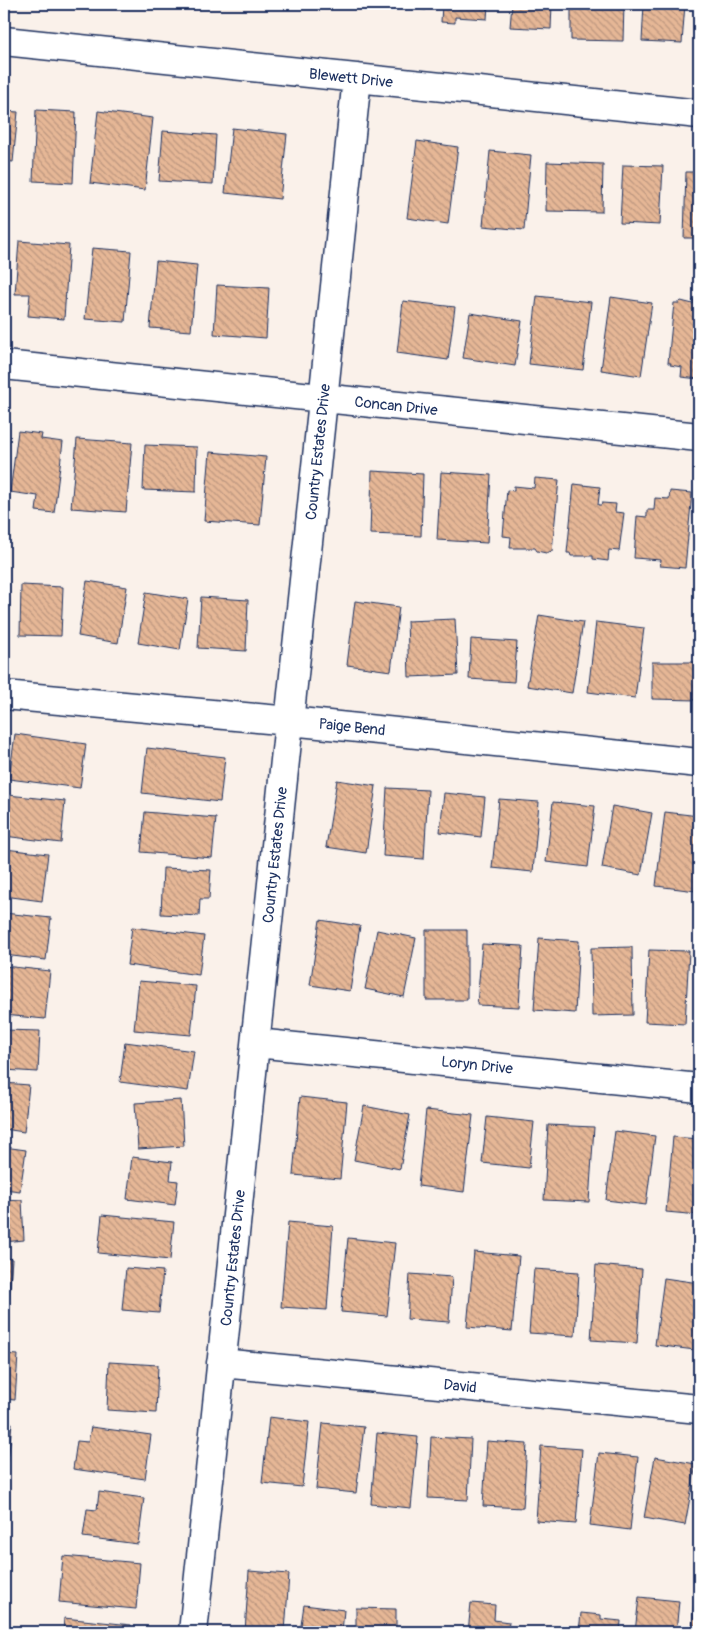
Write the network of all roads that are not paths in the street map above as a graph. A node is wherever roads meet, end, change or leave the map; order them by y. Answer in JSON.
{"nodes":[{"id":1,"x":4,"y":41,"type":"edge"},
{"id":2,"x":358,"y":78,"type":"junction"},
{"id":3,"x":699,"y":114,"type":"edge"},
{"id":4,"x":4,"y":365,"type":"edge"},
{"id":5,"x":323,"y":398,"type":"junction"},
{"id":6,"x":699,"y":437,"type":"edge"},
{"id":7,"x":4,"y":695,"type":"edge"},
{"id":8,"x":290,"y":721,"type":"junction"},
{"id":9,"x":699,"y":763,"type":"edge"},
{"id":10,"x":256,"y":1043,"type":"junction"},
{"id":11,"x":699,"y":1088,"type":"edge"},
{"id":12,"x":222,"y":1363,"type":"junction"},
{"id":13,"x":699,"y":1409,"type":"edge"},
{"id":14,"x":193,"y":1632,"type":"edge"}],
"edges":[{"from":1,"to":2,"type":"street","name":"Blewett Drive"},
{"from":2,"to":3,"type":"street","name":"Blewett Drive"},
{"from":2,"to":5,"type":"street","name":"Country Estates Drive"},
{"from":4,"to":5,"type":"street","name":"Concan Drive"},
{"from":5,"to":6,"type":"street","name":"Concan Drive"},
{"from":5,"to":8,"type":"street","name":"Country Estates Drive"},
{"from":7,"to":8,"type":"street","name":"Paige Bend"},
{"from":8,"to":9,"type":"street","name":"Paige Bend"},
{"from":8,"to":10,"type":"street","name":"Country Estates Drive"},
{"from":10,"to":11,"type":"street","name":"Loryn Drive"},
{"from":10,"to":12,"type":"street","name":"Country Estates Drive"},
{"from":12,"to":13,"type":"street","name":"David"},
{"from":12,"to":14,"type":"street","name":"Country Estates Drive"}]}
